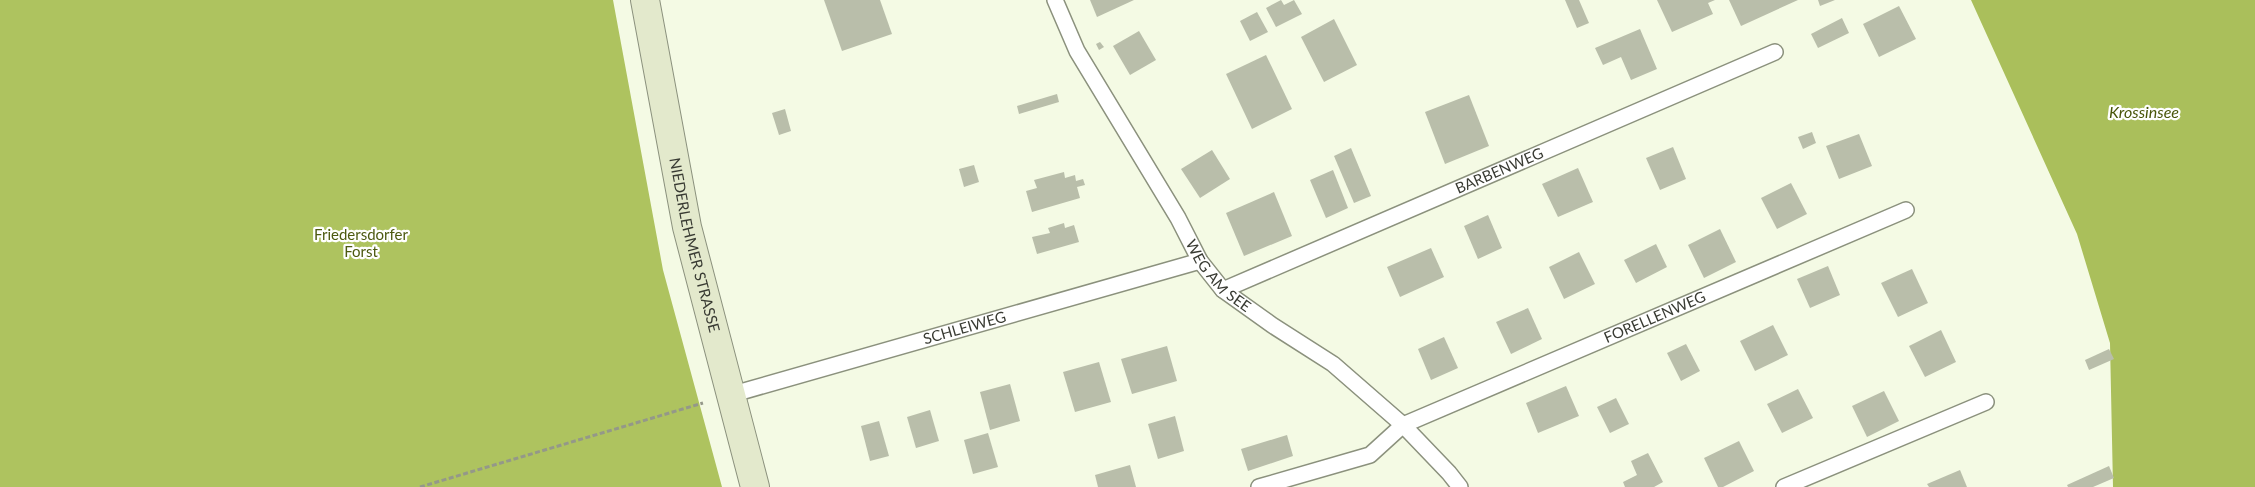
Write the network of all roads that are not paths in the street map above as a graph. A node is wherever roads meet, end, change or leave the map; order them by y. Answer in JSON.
{"nodes":[{"id":1,"x":645,"y":0,"type":"edge"},
{"id":2,"x":1055,"y":0,"type":"edge"},
{"id":3,"x":1775,"y":52,"type":"dead end"},
{"id":4,"x":1906,"y":210,"type":"dead end"},
{"id":5,"x":1200,"y":261,"type":"junction"},
{"id":6,"x":1223,"y":290,"type":"junction"},
{"id":7,"x":730,"y":395,"type":"junction"},
{"id":8,"x":1986,"y":402,"type":"dead end"},
{"id":9,"x":1403,"y":426,"type":"junction"},
{"id":10,"x":755,"y":487,"type":"edge"},
{"id":11,"x":1259,"y":487,"type":"edge"},
{"id":12,"x":1460,"y":487,"type":"edge"},
{"id":13,"x":1784,"y":487,"type":"edge"}],
"edges":[{"from":1,"to":7,"type":"main road","name":"NIEDERLEHMER STRASSE"},
{"from":2,"to":5,"type":"lane","name":"WEG AM SEE"},
{"from":3,"to":6,"type":"lane","name":"BARBENWEG"},
{"from":4,"to":9,"type":"lane","name":"FORELLENWEG"},
{"from":5,"to":6,"type":"lane","name":"WEG AM SEE"},
{"from":5,"to":7,"type":"lane","name":"SCHLEIWEG"},
{"from":6,"to":9,"type":"lane","name":"WEG AM SEE"},
{"from":7,"to":10,"type":"main road","name":"NIEDERLEHMER STRASSE"},
{"from":8,"to":13,"type":"lane"},
{"from":9,"to":11,"type":"lane","name":"FORELLENWEG"},
{"from":9,"to":12,"type":"lane","name":"WEG AM SEE"}]}
